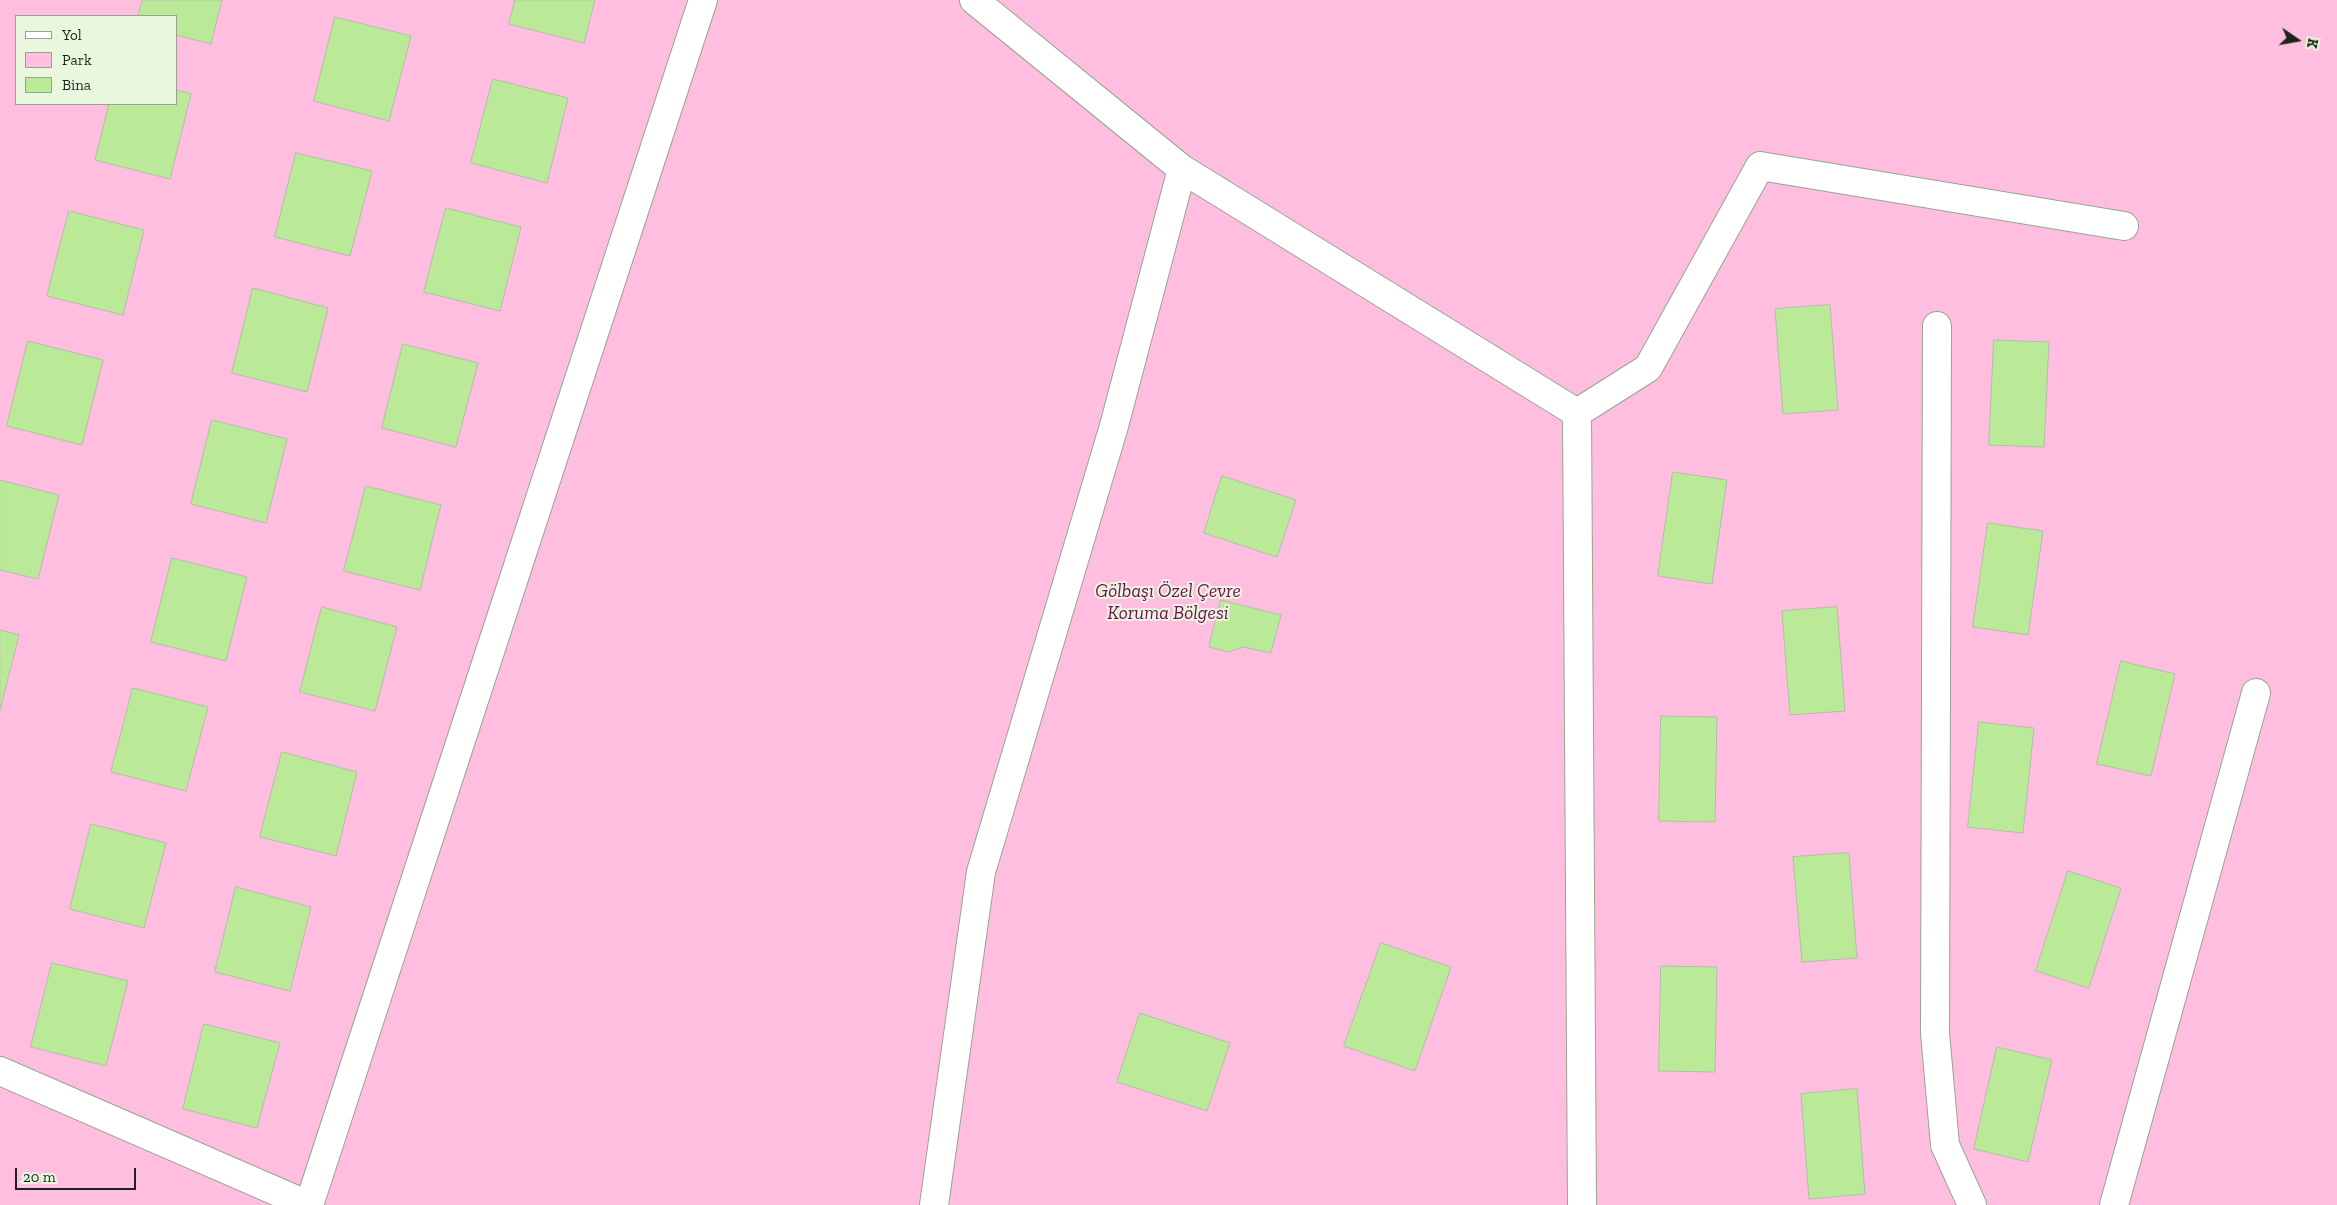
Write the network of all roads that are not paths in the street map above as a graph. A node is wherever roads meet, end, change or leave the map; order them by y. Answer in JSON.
{"nodes":[{"id":1,"x":703,"y":0,"type":"edge"},
{"id":2,"x":974,"y":0,"type":"edge"},
{"id":3,"x":1182,"y":169,"type":"junction"},
{"id":4,"x":2124,"y":226,"type":"dead end"},
{"id":5,"x":1937,"y":326,"type":"dead end"},
{"id":6,"x":1577,"y":413,"type":"junction"},
{"id":7,"x":2256,"y":693,"type":"dead end"},
{"id":8,"x":0,"y":1071,"type":"edge"},
{"id":9,"x":308,"y":1205,"type":"edge"},
{"id":10,"x":934,"y":1205,"type":"edge"},
{"id":11,"x":1582,"y":1205,"type":"edge"},
{"id":12,"x":1972,"y":1205,"type":"edge"},
{"id":13,"x":2114,"y":1205,"type":"edge"}],
"edges":[{"from":1,"to":9,"type":"street"},
{"from":2,"to":3,"type":"street"},
{"from":3,"to":6,"type":"street"},
{"from":3,"to":10,"type":"street"},
{"from":4,"to":6,"type":"street"},
{"from":5,"to":12,"type":"street"},
{"from":6,"to":11,"type":"street"},
{"from":7,"to":13,"type":"street"},
{"from":8,"to":9,"type":"street"}]}
